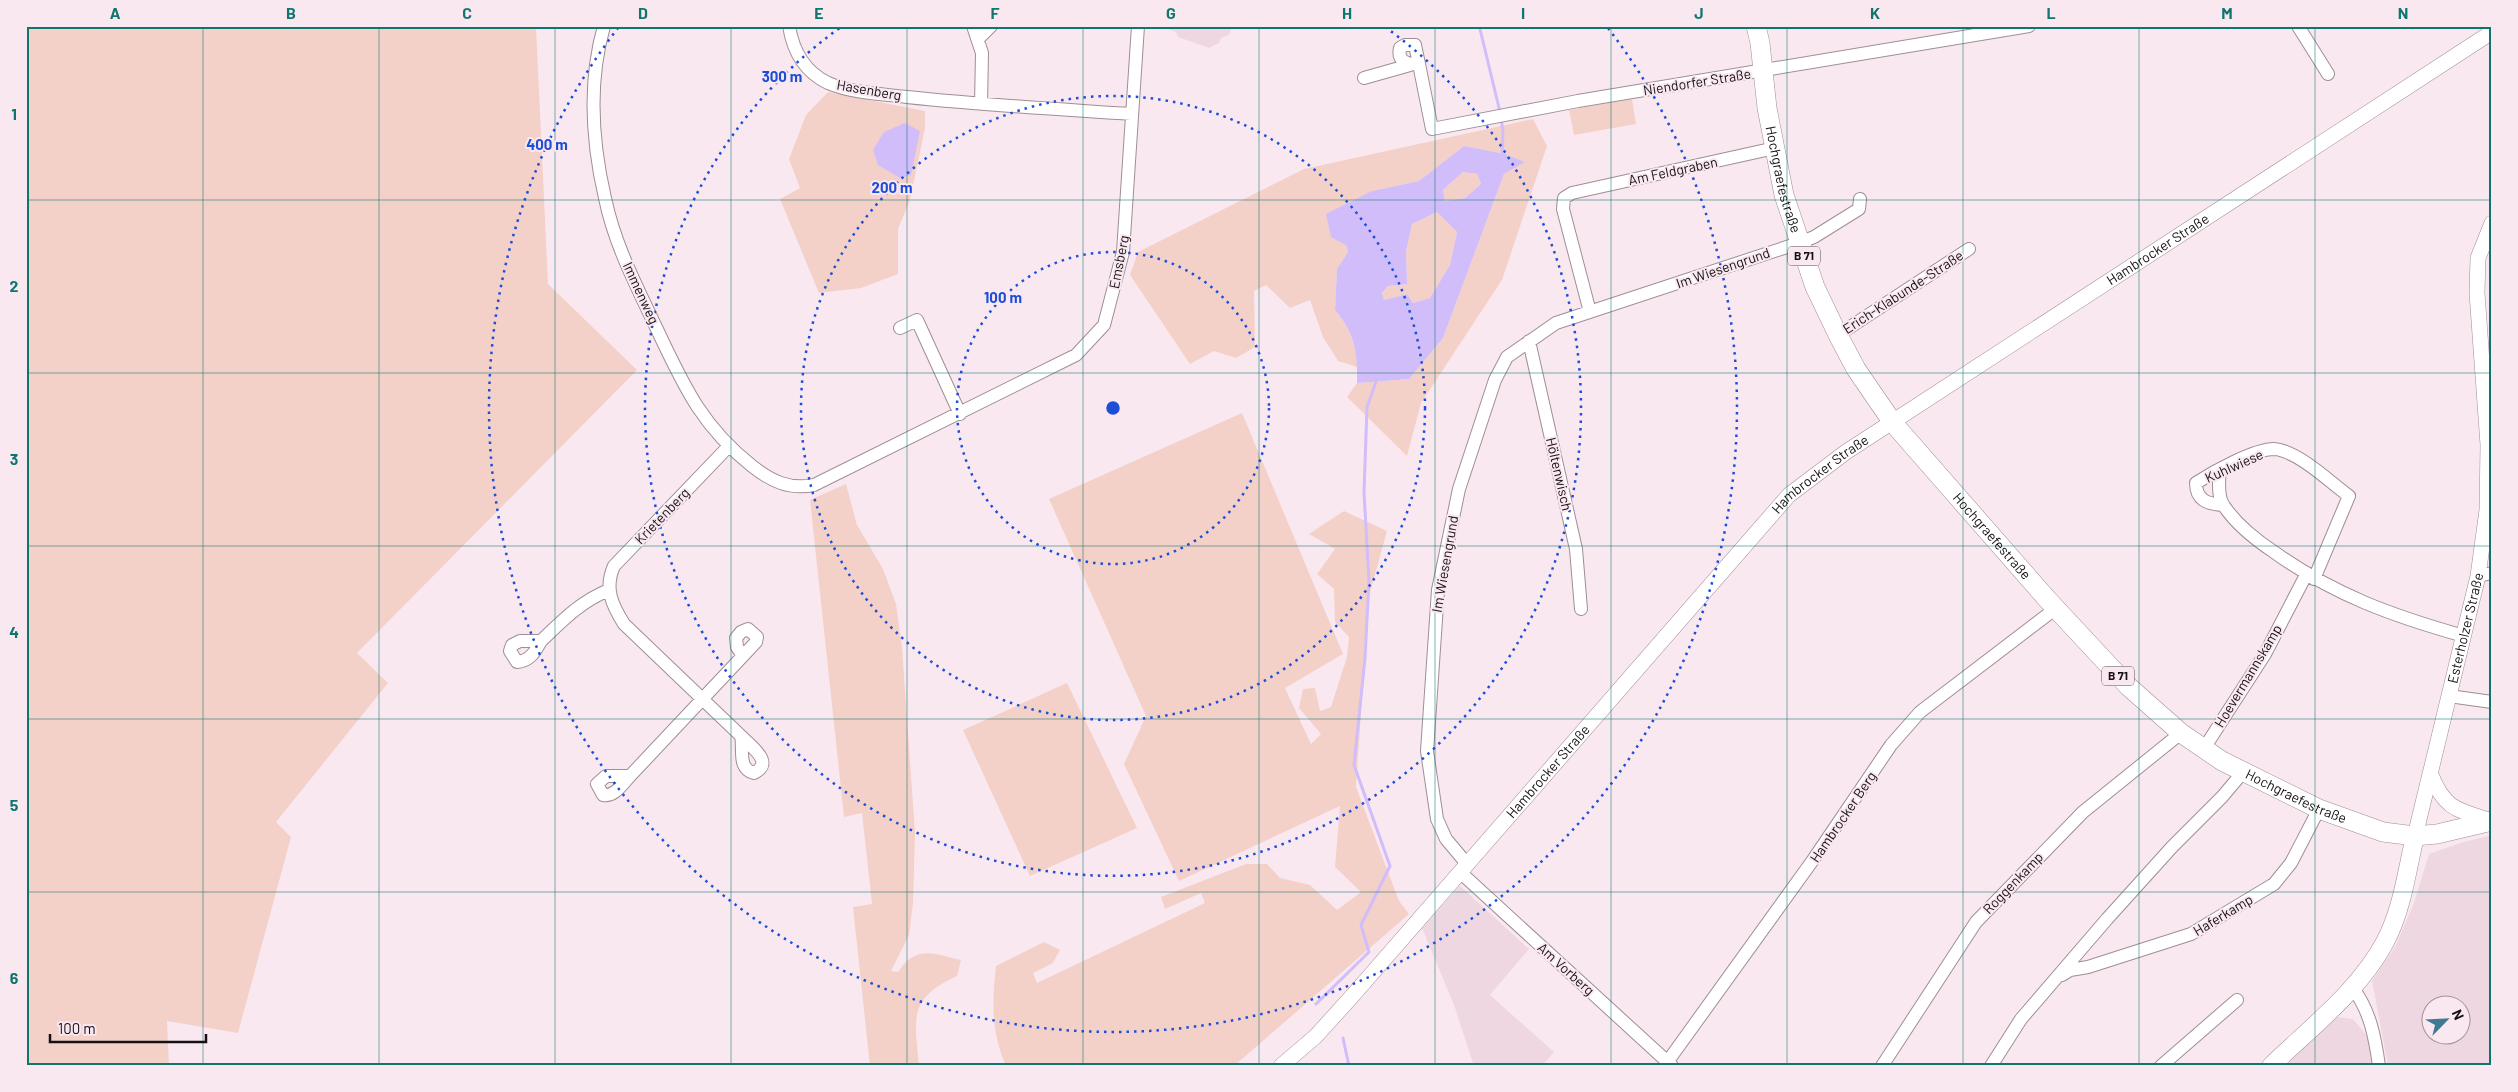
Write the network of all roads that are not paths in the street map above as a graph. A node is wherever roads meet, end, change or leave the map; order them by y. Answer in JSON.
{"nodes":[{"id":1,"x":604,"y":26,"type":"edge"},
{"id":2,"x":789,"y":26,"type":"edge"},
{"id":3,"x":991,"y":26,"type":"edge"},
{"id":4,"x":1138,"y":26,"type":"edge"},
{"id":5,"x":1756,"y":26,"type":"edge"},
{"id":6,"x":2028,"y":26,"type":"edge"},
{"id":7,"x":2298,"y":26,"type":"edge"},
{"id":8,"x":976,"y":32,"type":"edge"},
{"id":9,"x":2492,"y":32,"type":"edge"},
{"id":10,"x":1763,"y":71,"type":"junction"},
{"id":11,"x":2328,"y":74,"type":"dead end"},
{"id":12,"x":1364,"y":78,"type":"dead end"},
{"id":13,"x":981,"y":104,"type":"junction"},
{"id":14,"x":1131,"y":114,"type":"junction"},
{"id":15,"x":1775,"y":148,"type":"junction"},
{"id":16,"x":1860,"y":199,"type":"dead end"},
{"id":17,"x":2492,"y":223,"type":"edge"},
{"id":18,"x":1799,"y":243,"type":"junction"},
{"id":19,"x":1969,"y":249,"type":"dead end"},
{"id":20,"x":1590,"y":312,"type":"junction"},
{"id":21,"x":900,"y":328,"type":"dead end"},
{"id":22,"x":1838,"y":335,"type":"junction"},
{"id":23,"x":1529,"y":341,"type":"junction"},
{"id":24,"x":960,"y":414,"type":"junction"},
{"id":25,"x":1892,"y":423,"type":"junction"},
{"id":26,"x":2490,"y":445,"type":"edge"},
{"id":27,"x":728,"y":447,"type":"junction"},
{"id":28,"x":2220,"y":469,"type":"junction"},
{"id":29,"x":814,"y":485,"type":"joint"},
{"id":30,"x":2223,"y":505,"type":"junction"},
{"id":31,"x":2485,"y":574,"type":"edge"},
{"id":32,"x":2310,"y":577,"type":"junction"},
{"id":33,"x":609,"y":590,"type":"junction"},
{"id":34,"x":1581,"y":609,"type":"dead end"},
{"id":35,"x":2056,"y":609,"type":"junction"},
{"id":36,"x":2464,"y":636,"type":"junction"},
{"id":37,"x":541,"y":641,"type":"dead end"},
{"id":38,"x":743,"y":656,"type":"dead end"},
{"id":39,"x":2450,"y":696,"type":"junction"},
{"id":40,"x":703,"y":700,"type":"junction"},
{"id":41,"x":2492,"y":702,"type":"edge"},
{"id":42,"x":2181,"y":733,"type":"junction"},
{"id":43,"x":741,"y":736,"type":"dead end"},
{"id":44,"x":2202,"y":750,"type":"junction"},
{"id":45,"x":2243,"y":772,"type":"junction"},
{"id":46,"x":2431,"y":775,"type":"junction"},
{"id":47,"x":630,"y":776,"type":"dead end"},
{"id":48,"x":2319,"y":809,"type":"junction"},
{"id":49,"x":2492,"y":821,"type":"edge"},
{"id":50,"x":2415,"y":836,"type":"junction"},
{"id":51,"x":1463,"y":868,"type":"junction"},
{"id":52,"x":2058,"y":978,"type":"junction"},
{"id":53,"x":2352,"y":986,"type":"junction"},
{"id":54,"x":2237,"y":1000,"type":"dead end"},
{"id":55,"x":1670,"y":1064,"type":"edge"},
{"id":56,"x":1281,"y":1066,"type":"edge"},
{"id":57,"x":1882,"y":1066,"type":"edge"},
{"id":58,"x":1991,"y":1066,"type":"edge"},
{"id":59,"x":2161,"y":1066,"type":"edge"},
{"id":60,"x":2272,"y":1066,"type":"edge"},
{"id":61,"x":2380,"y":1066,"type":"edge"}],
"edges":[{"from":1,"to":27,"type":"street","name":"Immenweg"},
{"from":2,"to":13,"type":"street","name":"Hasenberg"},
{"from":3,"to":8,"type":"street"},
{"from":4,"to":14,"type":"street","name":"Emsberg"},
{"from":5,"to":10,"type":"main road","number":"B 71"},
{"from":6,"to":10,"type":"street","name":"Niendorfer Straße"},
{"from":7,"to":11,"type":"street"},
{"from":8,"to":13,"type":"street"},
{"from":9,"to":25,"type":"street","name":"Hambrocker Straße"},
{"from":10,"to":12,"type":"street","name":"Niendorfer Straße"},
{"from":10,"to":15,"type":"main road","name":"Hochgraefestraße","number":"B 71"},
{"from":13,"to":14,"type":"street","name":"Hasenberg"},
{"from":14,"to":24,"type":"street","name":"Emsberg"},
{"from":15,"to":18,"type":"main road","name":"Hochgraefestraße","number":"B 71"},
{"from":15,"to":20,"type":"street","name":"Am Feldgraben"},
{"from":16,"to":18,"type":"street","name":"Im Wiesengrund"},
{"from":17,"to":26,"type":"street","name":"Esterholzer Straße"},
{"from":18,"to":20,"type":"street","name":"Im Wiesengrund"},
{"from":18,"to":22,"type":"main road","name":"Hochgraefestraße","number":"B 71"},
{"from":19,"to":22,"type":"street","name":"Erich-Klabunde-Straße"},
{"from":20,"to":23,"type":"street","name":"Im Wiesengrund"},
{"from":21,"to":24,"type":"street"},
{"from":22,"to":25,"type":"main road","name":"Hochgraefestraße","number":"B 71"},
{"from":23,"to":34,"type":"street","name":"Höltenwisch"},
{"from":23,"to":51,"type":"street","name":"Im Wiesengrund"},
{"from":24,"to":29,"type":"street","name":"Emsberg"},
{"from":25,"to":35,"type":"main road","name":"Hochgraefestraße","number":"B 71"},
{"from":25,"to":51,"type":"street","name":"Hambrocker Straße"},
{"from":26,"to":31,"type":"street","name":"Esterholzer Straße"},
{"from":27,"to":29,"type":"street","name":"Immenweg"},
{"from":27,"to":33,"type":"street","name":"Krietenberg"},
{"from":28,"to":30,"type":"street"},
{"from":28,"to":30,"type":"street","name":"Kuhlwiese"},
{"from":28,"to":32,"type":"street","name":"Kuhlwiese"},
{"from":30,"to":32,"type":"street"},
{"from":31,"to":36,"type":"street","name":"Esterholzer Straße"},
{"from":32,"to":36,"type":"street"},
{"from":32,"to":44,"type":"street","name":"Hoevermannskamp"},
{"from":33,"to":37,"type":"street"},
{"from":33,"to":40,"type":"street"},
{"from":35,"to":42,"type":"main road","name":"Hochgraefestraße","number":"B 71"},
{"from":35,"to":55,"type":"street","name":"Hambrocker Berg"},
{"from":36,"to":39,"type":"street","name":"Esterholzer Straße"},
{"from":38,"to":40,"type":"street"},
{"from":39,"to":41,"type":"street"},
{"from":39,"to":46,"type":"street","name":"Esterholzer Straße"},
{"from":40,"to":43,"type":"street"},
{"from":40,"to":47,"type":"street"},
{"from":42,"to":44,"type":"main road","name":"Hochgraefestraße","number":"B 71"},
{"from":42,"to":57,"type":"street","name":"Roggenkamp"},
{"from":44,"to":45,"type":"main road","name":"Hochgraefestraße","number":"B 71"},
{"from":45,"to":48,"type":"main road","name":"Hochgraefestraße","number":"B 71"},
{"from":45,"to":52,"type":"street","name":"Haferkamp"},
{"from":46,"to":49,"type":"street","number":"B 71"},
{"from":46,"to":50,"type":"street","name":"Esterholzer Straße"},
{"from":48,"to":50,"type":"main road","name":"Hochgraefestraße","number":"B 71"},
{"from":48,"to":52,"type":"street","name":"Haferkamp"},
{"from":49,"to":50,"type":"main road","number":"B 71"},
{"from":50,"to":53,"type":"main road","name":"Esterholzer Straße"},
{"from":51,"to":55,"type":"street","name":"Am Vorberg"},
{"from":51,"to":56,"type":"street","name":"Hambrocker Straße"},
{"from":52,"to":58,"type":"street","name":"Haferkamp"},
{"from":53,"to":60,"type":"main road","name":"Esterholzer Straße"},
{"from":53,"to":61,"type":"street"},
{"from":54,"to":59,"type":"street"}]}
